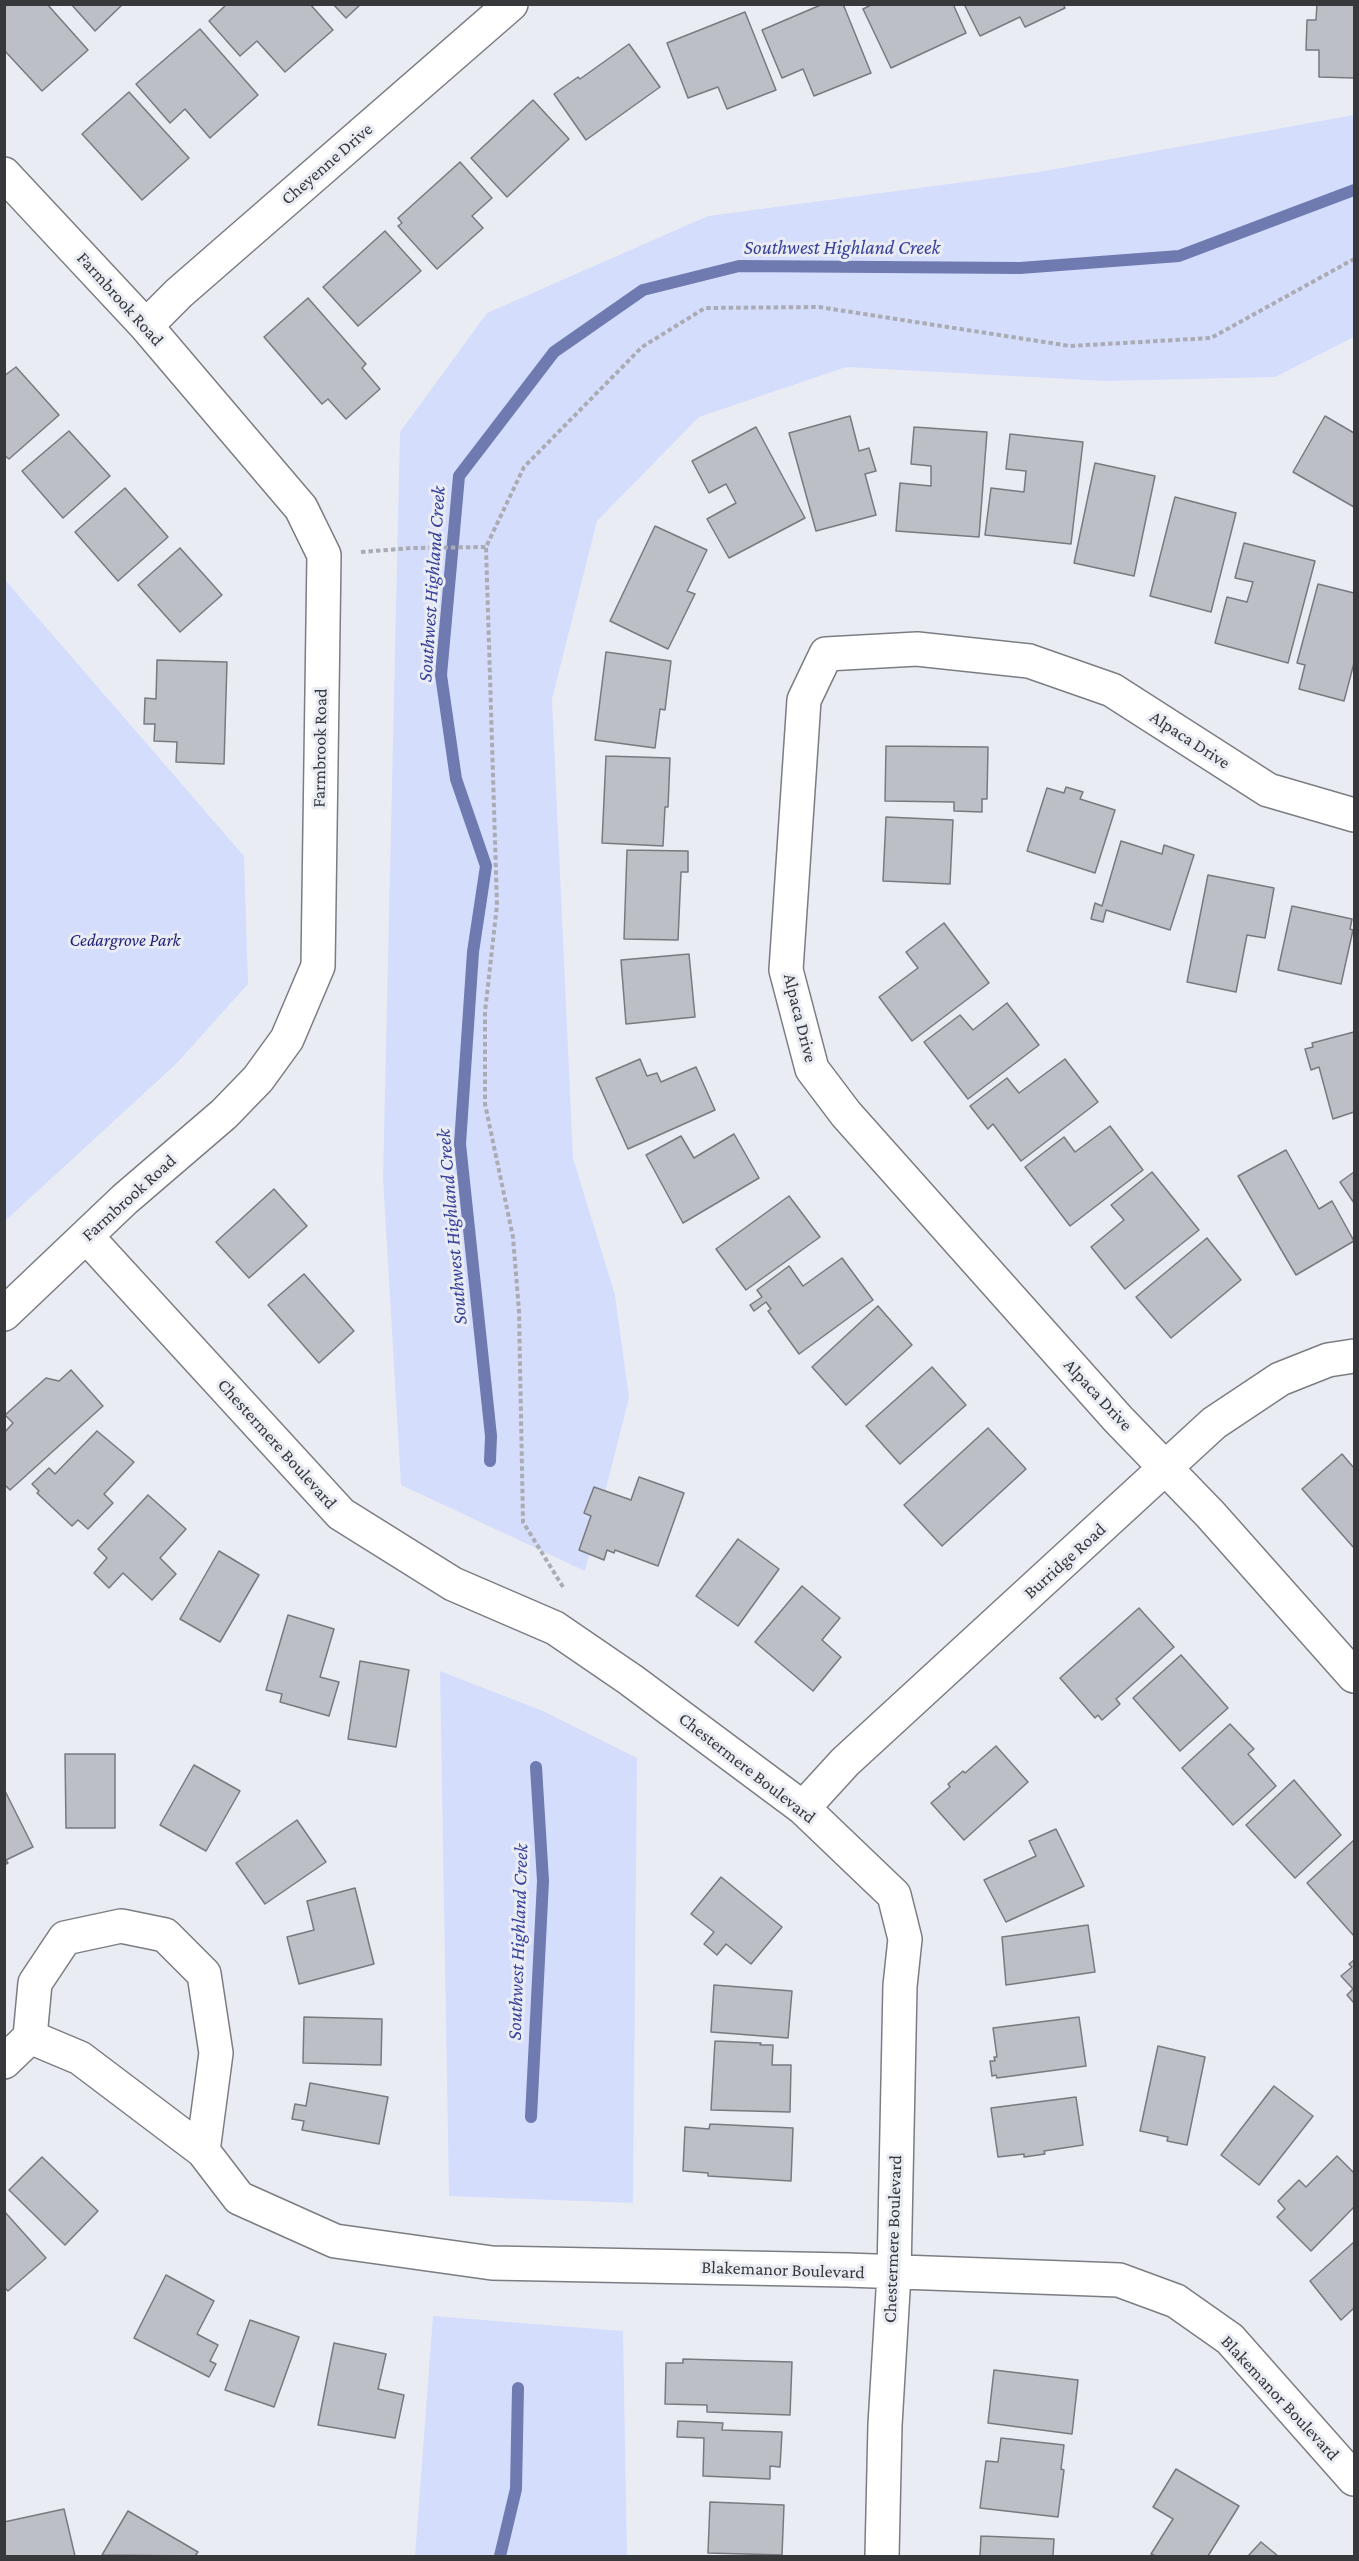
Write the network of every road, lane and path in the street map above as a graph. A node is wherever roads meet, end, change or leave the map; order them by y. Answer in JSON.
{"nodes":[{"id":1,"x":511,"y":4,"type":"edge"},
{"id":2,"x":4,"y":174,"type":"edge"},
{"id":3,"x":1354,"y":259,"type":"edge"},
{"id":4,"x":146,"y":326,"type":"junction"},
{"id":5,"x":486,"y":547,"type":"junction"},
{"id":6,"x":324,"y":555,"type":"junction"},
{"id":7,"x":1354,"y":815,"type":"edge"},
{"id":8,"x":87,"y":1237,"type":"junction"},
{"id":9,"x":4,"y":1314,"type":"edge"},
{"id":10,"x":1354,"y":1356,"type":"edge"},
{"id":11,"x":1165,"y":1469,"type":"junction"},
{"id":12,"x":562,"y":1587,"type":"dead end"},
{"id":13,"x":1354,"y":1676,"type":"edge"},
{"id":14,"x":803,"y":1808,"type":"junction"},
{"id":15,"x":30,"y":2037,"type":"junction"},
{"id":16,"x":4,"y":2062,"type":"edge"},
{"id":17,"x":203,"y":2151,"type":"junction"},
{"id":18,"x":894,"y":2274,"type":"junction"},
{"id":19,"x":1354,"y":2479,"type":"edge"},
{"id":20,"x":882,"y":2556,"type":"edge"}],
"edges":[{"from":1,"to":4,"type":"street","name":"Cheyenne Drive"},
{"from":2,"to":4,"type":"street","name":"Farmbrook Road"},
{"from":3,"to":5,"type":"path"},
{"from":4,"to":6,"type":"street","name":"Farmbrook Road"},
{"from":5,"to":6,"type":"path"},
{"from":5,"to":12,"type":"path"},
{"from":6,"to":8,"type":"street","name":"Farmbrook Road"},
{"from":7,"to":11,"type":"street","name":"Alpaca Drive"},
{"from":8,"to":9,"type":"street","name":"Farmbrook Road"},
{"from":8,"to":14,"type":"street","name":"Chestermere Boulevard"},
{"from":10,"to":11,"type":"street","name":"Burridge Road"},
{"from":11,"to":13,"type":"street","name":"Alpaca Drive"},
{"from":11,"to":14,"type":"street","name":"Burridge Road"},
{"from":14,"to":18,"type":"street","name":"Chestermere Boulevard"},
{"from":15,"to":16,"type":"street"},
{"from":15,"to":17,"type":"street","name":"Blakemanor Boulevard"},
{"from":15,"to":17,"type":"street"},
{"from":17,"to":18,"type":"street","name":"Blakemanor Boulevard"},
{"from":18,"to":19,"type":"street","name":"Blakemanor Boulevard"},
{"from":18,"to":20,"type":"street","name":"Chestermere Boulevard"}]}
